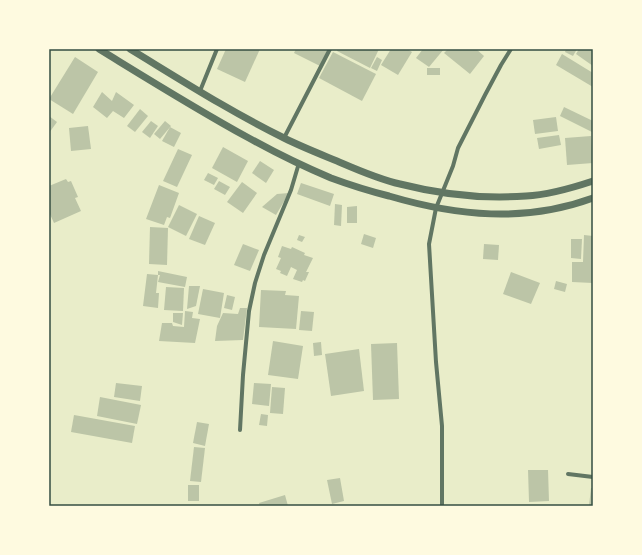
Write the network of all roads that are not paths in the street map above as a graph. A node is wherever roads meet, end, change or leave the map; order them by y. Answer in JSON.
{"nodes":[{"id":1,"x":99,"y":49,"type":"edge"},
{"id":2,"x":130,"y":49,"type":"edge"},
{"id":3,"x":217,"y":49,"type":"edge"},
{"id":4,"x":330,"y":49,"type":"edge"},
{"id":5,"x":511,"y":49,"type":"edge"},
{"id":6,"x":200,"y":91,"type":"junction"},
{"id":7,"x":284,"y":138,"type":"junction"},
{"id":8,"x":298,"y":163,"type":"junction"},
{"id":9,"x":593,"y":181,"type":"edge"},
{"id":10,"x":442,"y":192,"type":"junction"},
{"id":11,"x":593,"y":198,"type":"edge"},
{"id":12,"x":436,"y":208,"type":"junction"},
{"id":13,"x":240,"y":430,"type":"dead end"},
{"id":14,"x":568,"y":474,"type":"dead end"},
{"id":15,"x":593,"y":477,"type":"edge"},
{"id":16,"x":442,"y":506,"type":"edge"}],
"edges":[{"from":1,"to":8,"type":"street"},
{"from":2,"to":6,"type":"street"},
{"from":3,"to":6,"type":"street"},
{"from":4,"to":7,"type":"street"},
{"from":5,"to":10,"type":"street"},
{"from":6,"to":7,"type":"street"},
{"from":7,"to":10,"type":"street"},
{"from":8,"to":12,"type":"street"},
{"from":8,"to":13,"type":"street"},
{"from":9,"to":10,"type":"street"},
{"from":10,"to":12,"type":"street"},
{"from":11,"to":12,"type":"street"},
{"from":12,"to":16,"type":"street"},
{"from":14,"to":15,"type":"street"}]}
